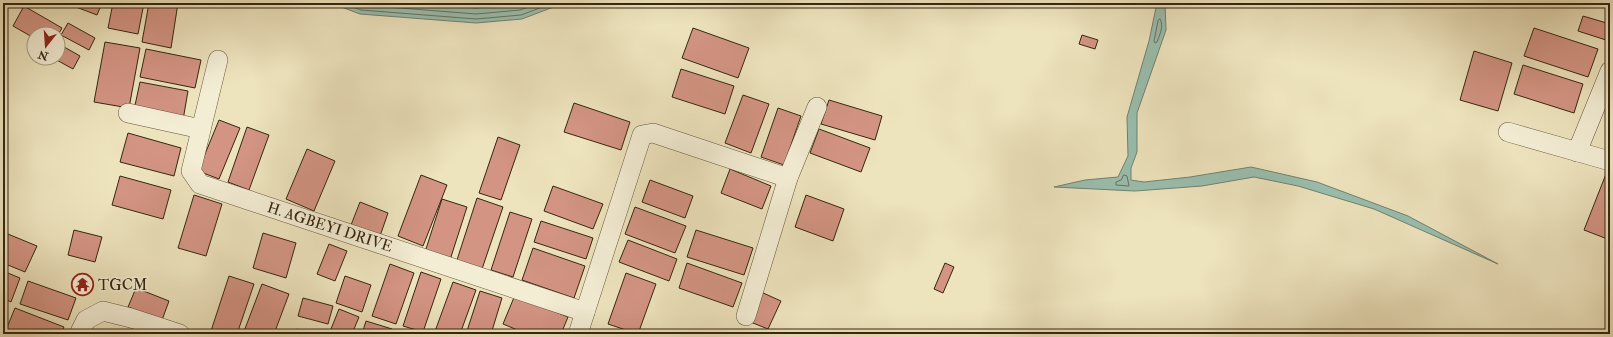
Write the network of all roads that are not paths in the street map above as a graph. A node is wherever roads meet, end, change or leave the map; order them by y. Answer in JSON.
{"nodes":[{"id":1,"x":218,"y":60,"type":"dead end"},
{"id":2,"x":1610,"y":71,"type":"edge"},
{"id":3,"x":817,"y":107,"type":"dead end"},
{"id":4,"x":128,"y":113,"type":"dead end"},
{"id":5,"x":201,"y":129,"type":"junction"},
{"id":6,"x":1508,"y":132,"type":"dead end"},
{"id":7,"x":1577,"y":152,"type":"junction"},
{"id":8,"x":1610,"y":161,"type":"edge"},
{"id":9,"x":788,"y":178,"type":"junction"},
{"id":10,"x":585,"y":312,"type":"junction"},
{"id":11,"x":746,"y":316,"type":"dead end"},
{"id":12,"x":80,"y":334,"type":"edge"},
{"id":13,"x":180,"y":334,"type":"edge"},
{"id":14,"x":578,"y":334,"type":"edge"}],
"edges":[{"from":1,"to":5,"type":"street","name":"H. AGBEYI DRIVE"},
{"from":2,"to":7,"type":"street"},
{"from":3,"to":9,"type":"street"},
{"from":4,"to":5,"type":"street"},
{"from":5,"to":10,"type":"street","name":"H. AGBEYI DRIVE"},
{"from":6,"to":7,"type":"street"},
{"from":7,"to":8,"type":"street"},
{"from":9,"to":10,"type":"street"},
{"from":9,"to":11,"type":"street"},
{"from":10,"to":14,"type":"street"},
{"from":12,"to":13,"type":"street"}]}
